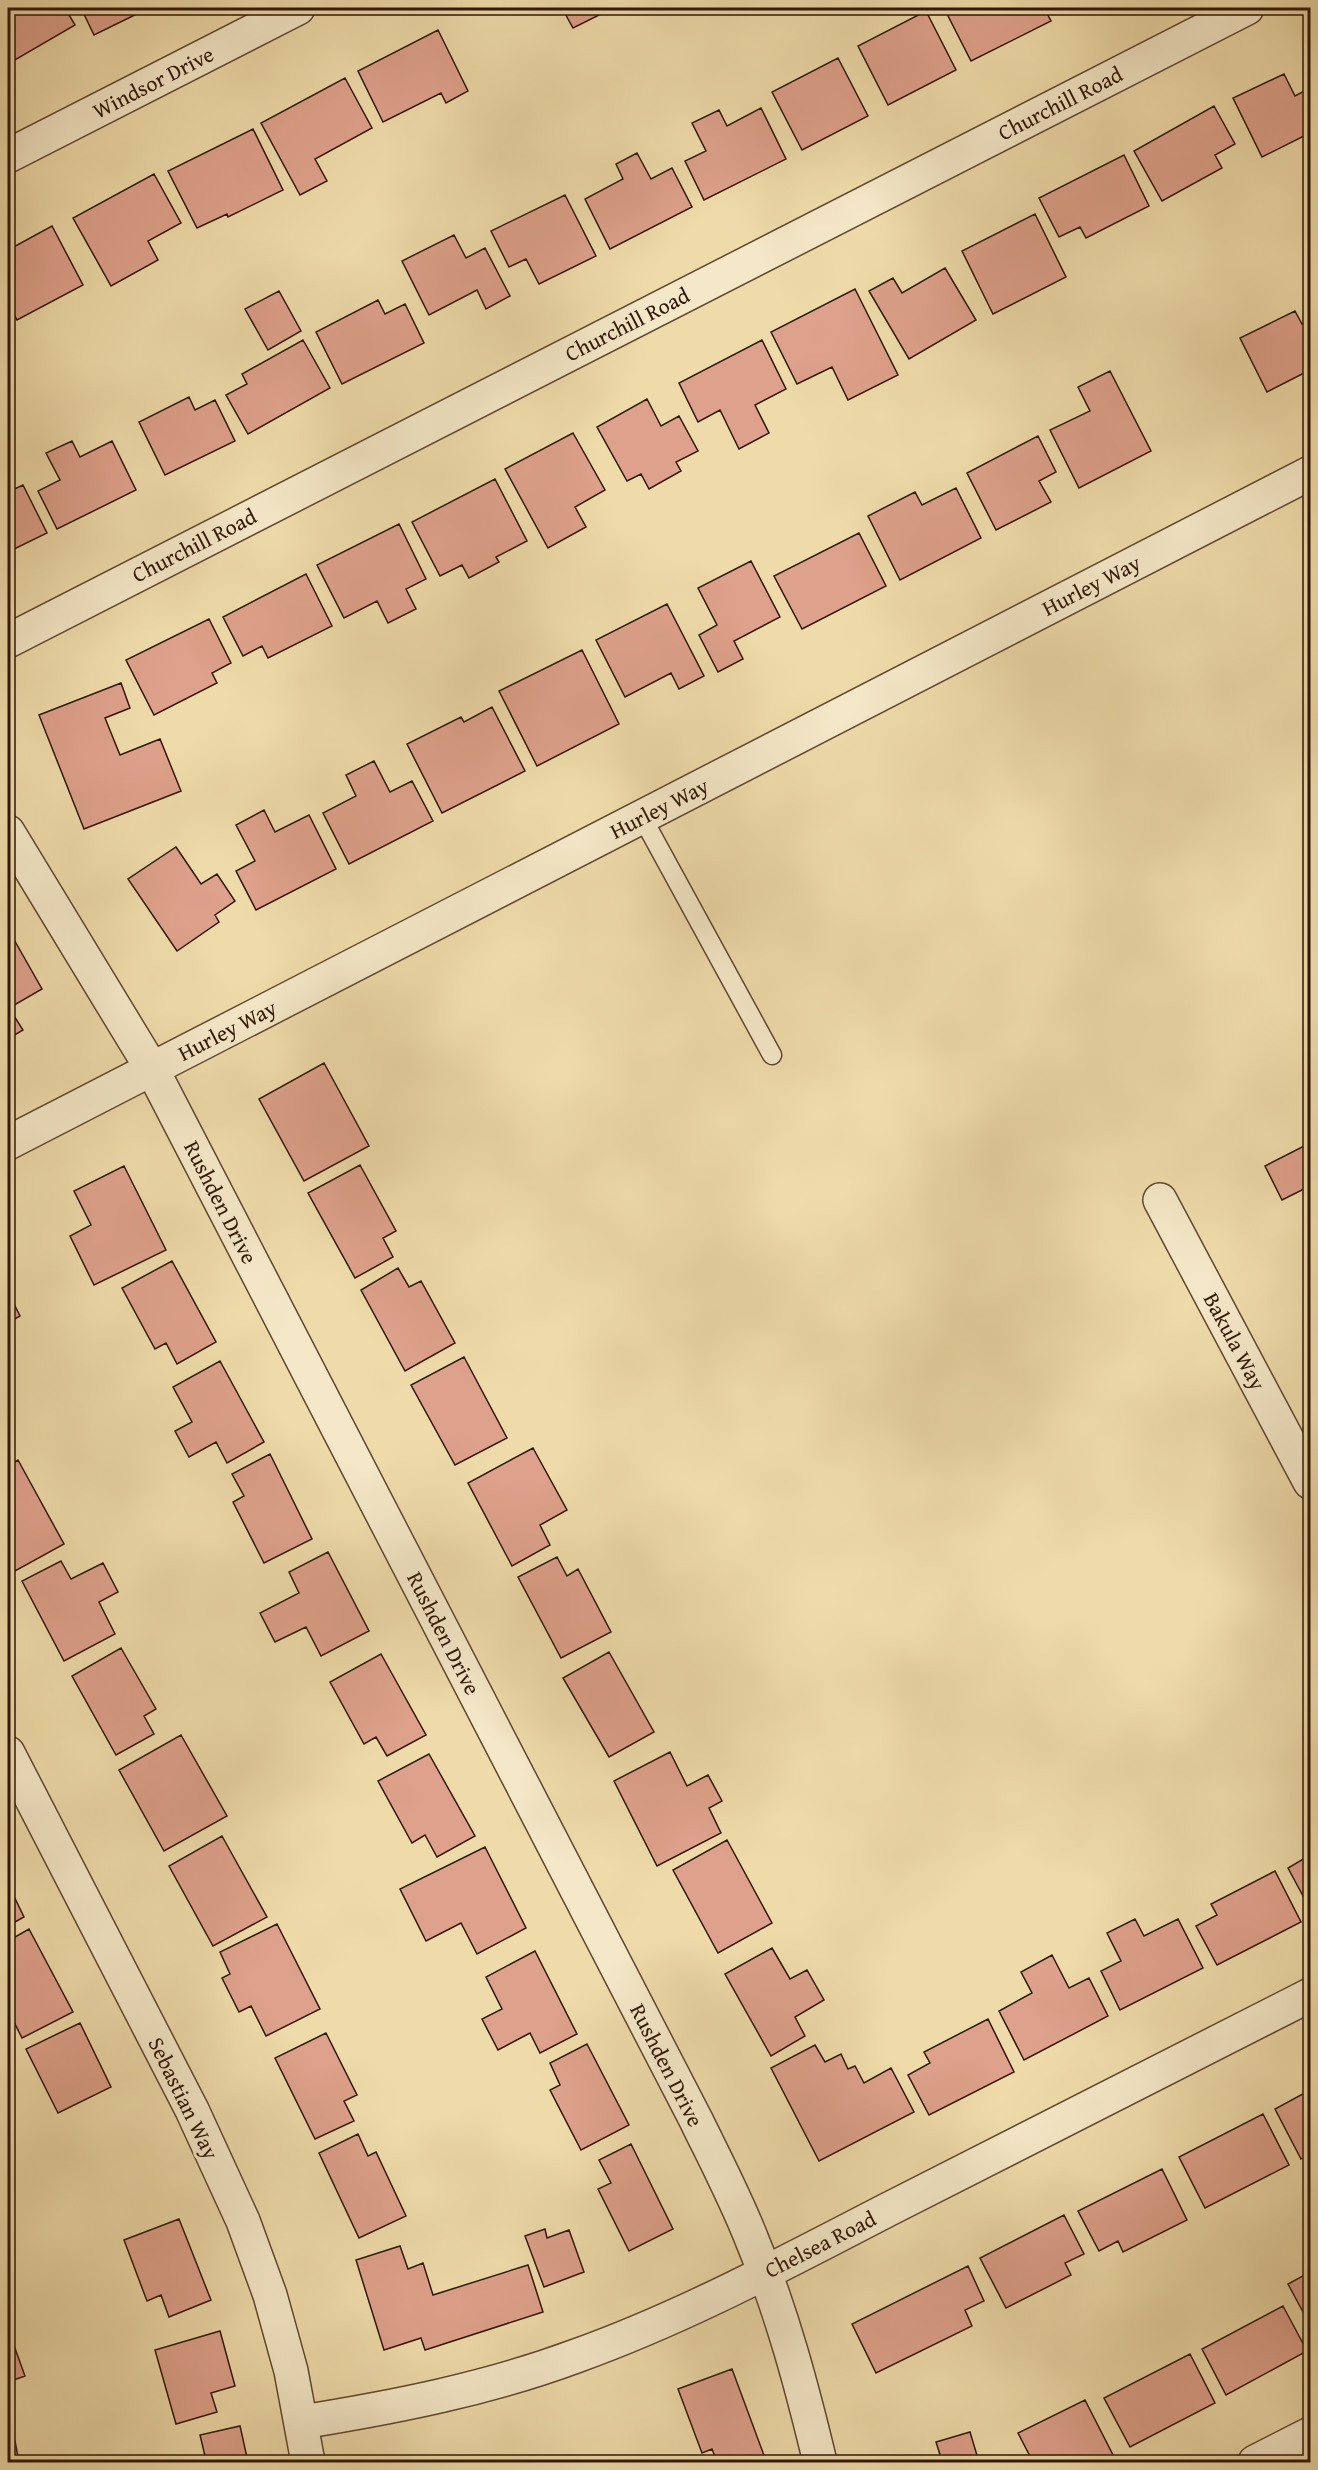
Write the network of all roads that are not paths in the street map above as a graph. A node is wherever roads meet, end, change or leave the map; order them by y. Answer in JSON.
{"nodes":[{"id":1,"x":298,"y":8,"type":"edge"},
{"id":2,"x":1247,"y":8,"type":"edge"},
{"id":3,"x":8,"y":156,"type":"edge"},
{"id":4,"x":1311,"y":473,"type":"edge"},
{"id":5,"x":8,"y":641,"type":"edge"},
{"id":6,"x":642,"y":817,"type":"junction"},
{"id":7,"x":8,"y":832,"type":"edge"},
{"id":8,"x":772,"y":1055,"type":"dead end"},
{"id":9,"x":152,"y":1069,"type":"junction"},
{"id":10,"x":8,"y":1143,"type":"edge"},
{"id":11,"x":1160,"y":1200,"type":"dead end"},
{"id":12,"x":1311,"y":1482,"type":"edge"},
{"id":13,"x":8,"y":1753,"type":"edge"},
{"id":14,"x":1311,"y":1995,"type":"edge"},
{"id":15,"x":765,"y":2272,"type":"junction"},
{"id":16,"x":302,"y":2422,"type":"junction"},
{"id":17,"x":1311,"y":2434,"type":"edge"},
{"id":18,"x":308,"y":2463,"type":"edge"},
{"id":19,"x":820,"y":2463,"type":"edge"},
{"id":20,"x":1254,"y":2463,"type":"edge"}],
"edges":[{"from":1,"to":3,"type":"street","name":"Windsor Drive"},
{"from":2,"to":5,"type":"street","name":"Churchill Road"},
{"from":4,"to":6,"type":"street","name":"Hurley Way"},
{"from":6,"to":8,"type":"lane"},
{"from":6,"to":9,"type":"street","name":"Hurley Way"},
{"from":7,"to":9,"type":"street","name":"Rushden Drive"},
{"from":9,"to":10,"type":"street","name":"Hurley Way"},
{"from":9,"to":15,"type":"street","name":"Rushden Drive"},
{"from":11,"to":12,"type":"street","name":"Bakula Way"},
{"from":13,"to":16,"type":"street","name":"Sebastian Way"},
{"from":14,"to":15,"type":"street","name":"Chelsea Road"},
{"from":15,"to":16,"type":"street","name":"Chelsea Road"},
{"from":15,"to":19,"type":"street","name":"Rushden Drive"},
{"from":16,"to":18,"type":"street","name":"Sebastian Way"},
{"from":17,"to":20,"type":"street"}]}
